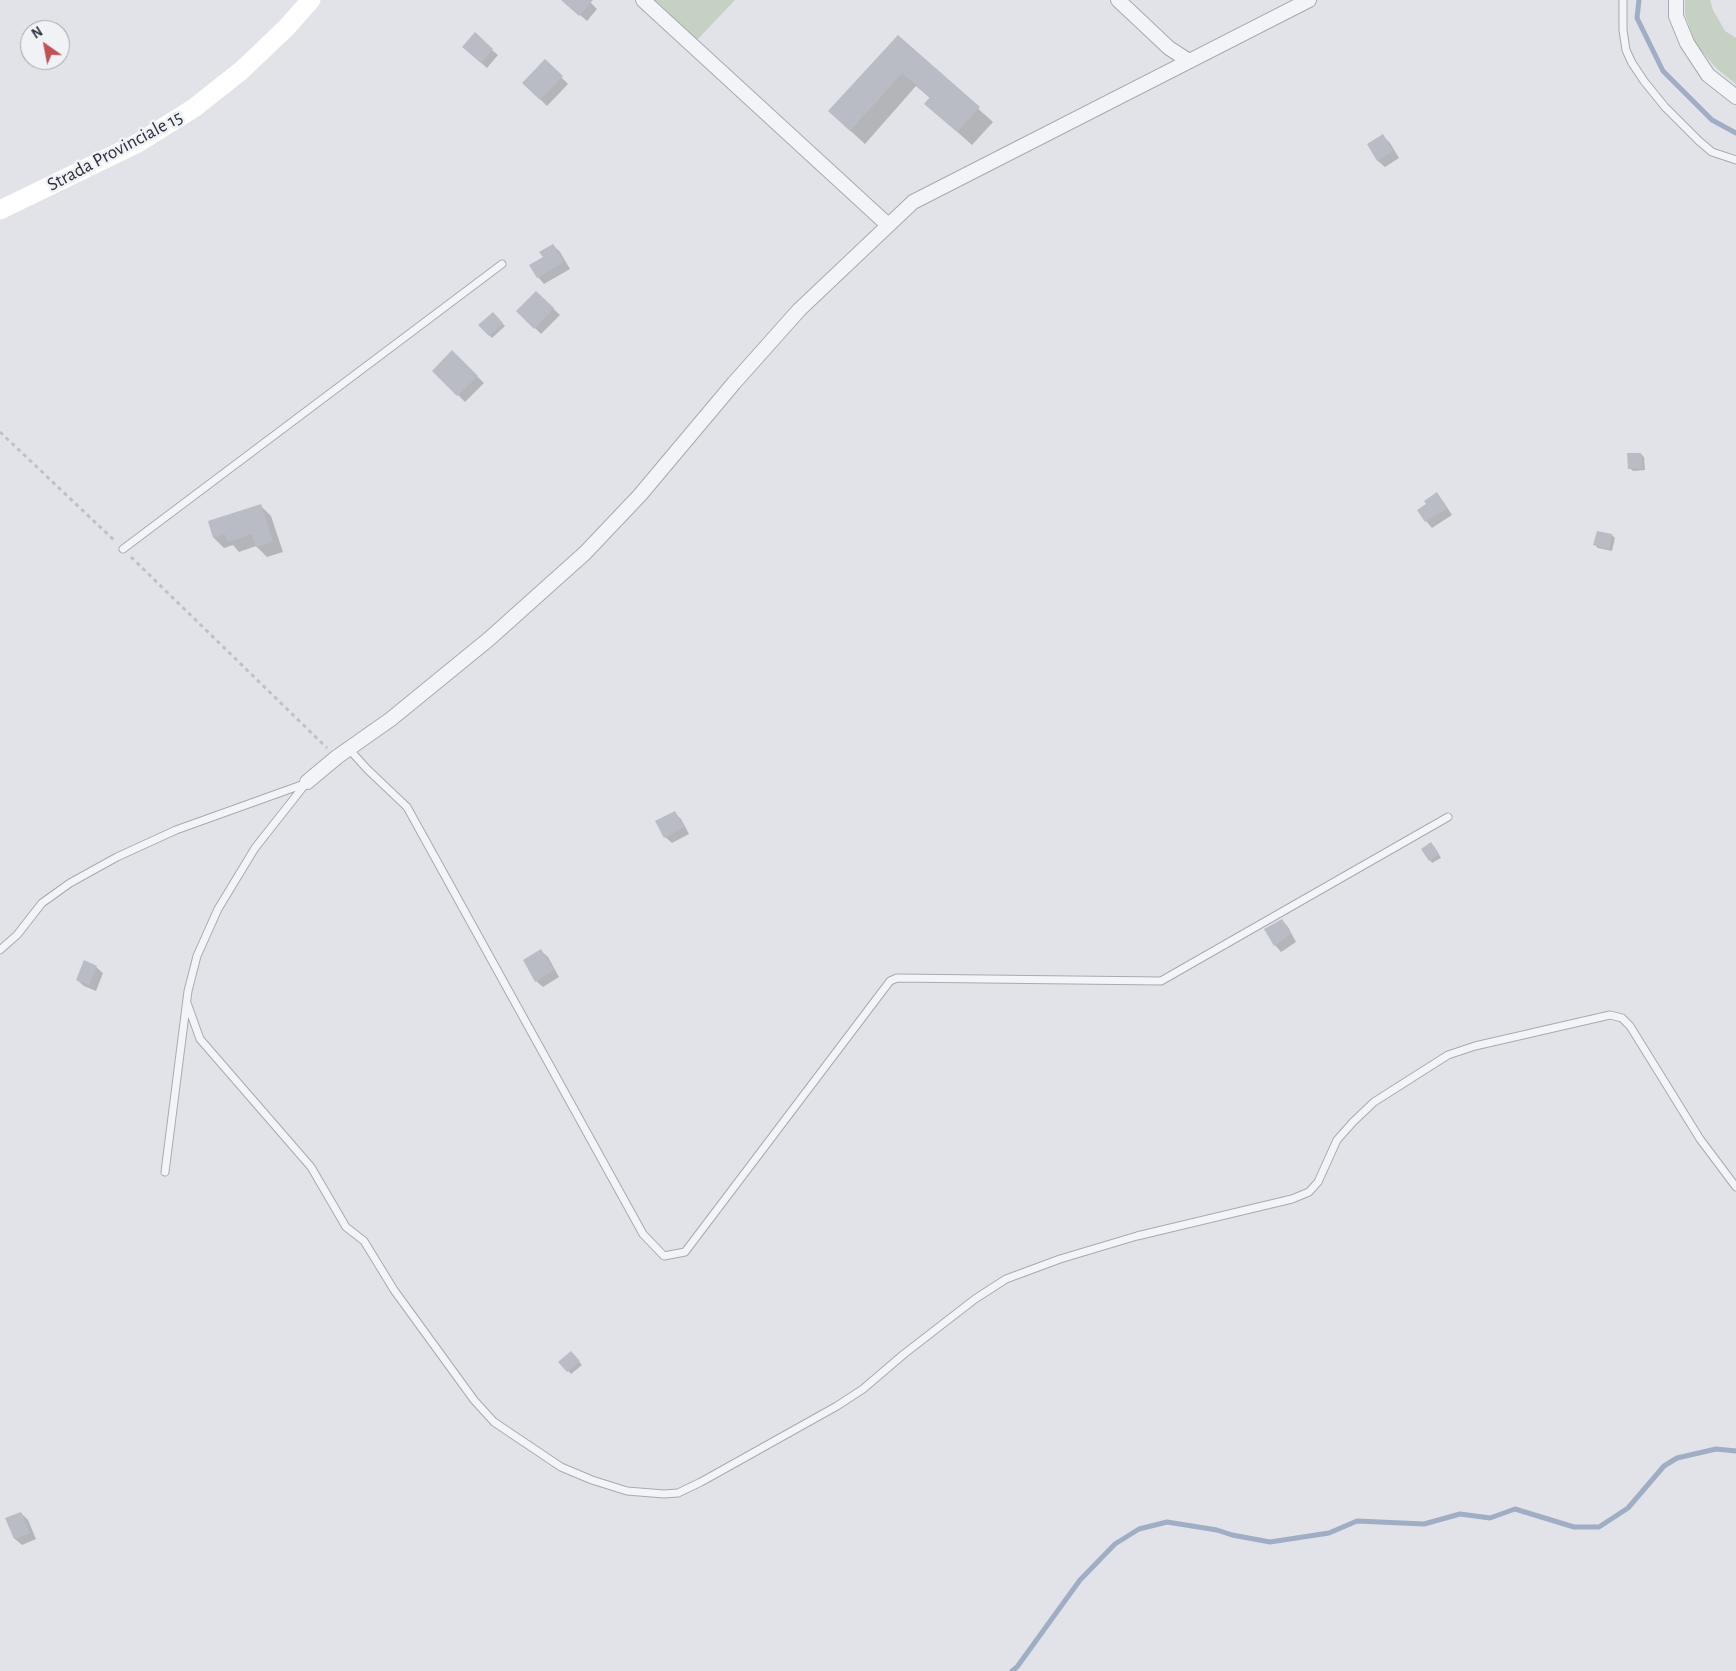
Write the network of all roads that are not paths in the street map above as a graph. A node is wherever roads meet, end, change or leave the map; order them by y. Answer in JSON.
{"nodes":[{"id":1,"x":311,"y":0,"type":"edge"},
{"id":2,"x":643,"y":0,"type":"edge"},
{"id":3,"x":1118,"y":0,"type":"edge"},
{"id":4,"x":1309,"y":0,"type":"edge"},
{"id":5,"x":1623,"y":0,"type":"edge"},
{"id":6,"x":1676,"y":0,"type":"edge"},
{"id":7,"x":1189,"y":61,"type":"junction"},
{"id":8,"x":1736,"y":97,"type":"edge"},
{"id":9,"x":1736,"y":160,"type":"edge"},
{"id":10,"x":0,"y":210,"type":"edge"},
{"id":11,"x":888,"y":225,"type":"junction"},
{"id":12,"x":502,"y":264,"type":"dead end"},
{"id":13,"x":122,"y":549,"type":"road end"},
{"id":14,"x":349,"y":749,"type":"junction"},
{"id":15,"x":307,"y":782,"type":"junction"},
{"id":16,"x":1448,"y":817,"type":"dead end"},
{"id":17,"x":0,"y":950,"type":"edge"},
{"id":18,"x":187,"y":1003,"type":"junction"},
{"id":19,"x":165,"y":1172,"type":"dead end"},
{"id":20,"x":1736,"y":1187,"type":"edge"}],
"edges":[{"from":1,"to":10,"type":"main road","name":"Strada Provinciale 15"},
{"from":2,"to":11,"type":"street"},
{"from":3,"to":7,"type":"street"},
{"from":4,"to":7,"type":"street"},
{"from":5,"to":9,"type":"lane"},
{"from":6,"to":8,"type":"street"},
{"from":7,"to":11,"type":"street"},
{"from":11,"to":14,"type":"street"},
{"from":12,"to":13,"type":"lane"},
{"from":14,"to":15,"type":"street"},
{"from":14,"to":16,"type":"lane"},
{"from":15,"to":17,"type":"lane"},
{"from":15,"to":18,"type":"lane"},
{"from":18,"to":19,"type":"lane"},
{"from":18,"to":20,"type":"lane"}]}
